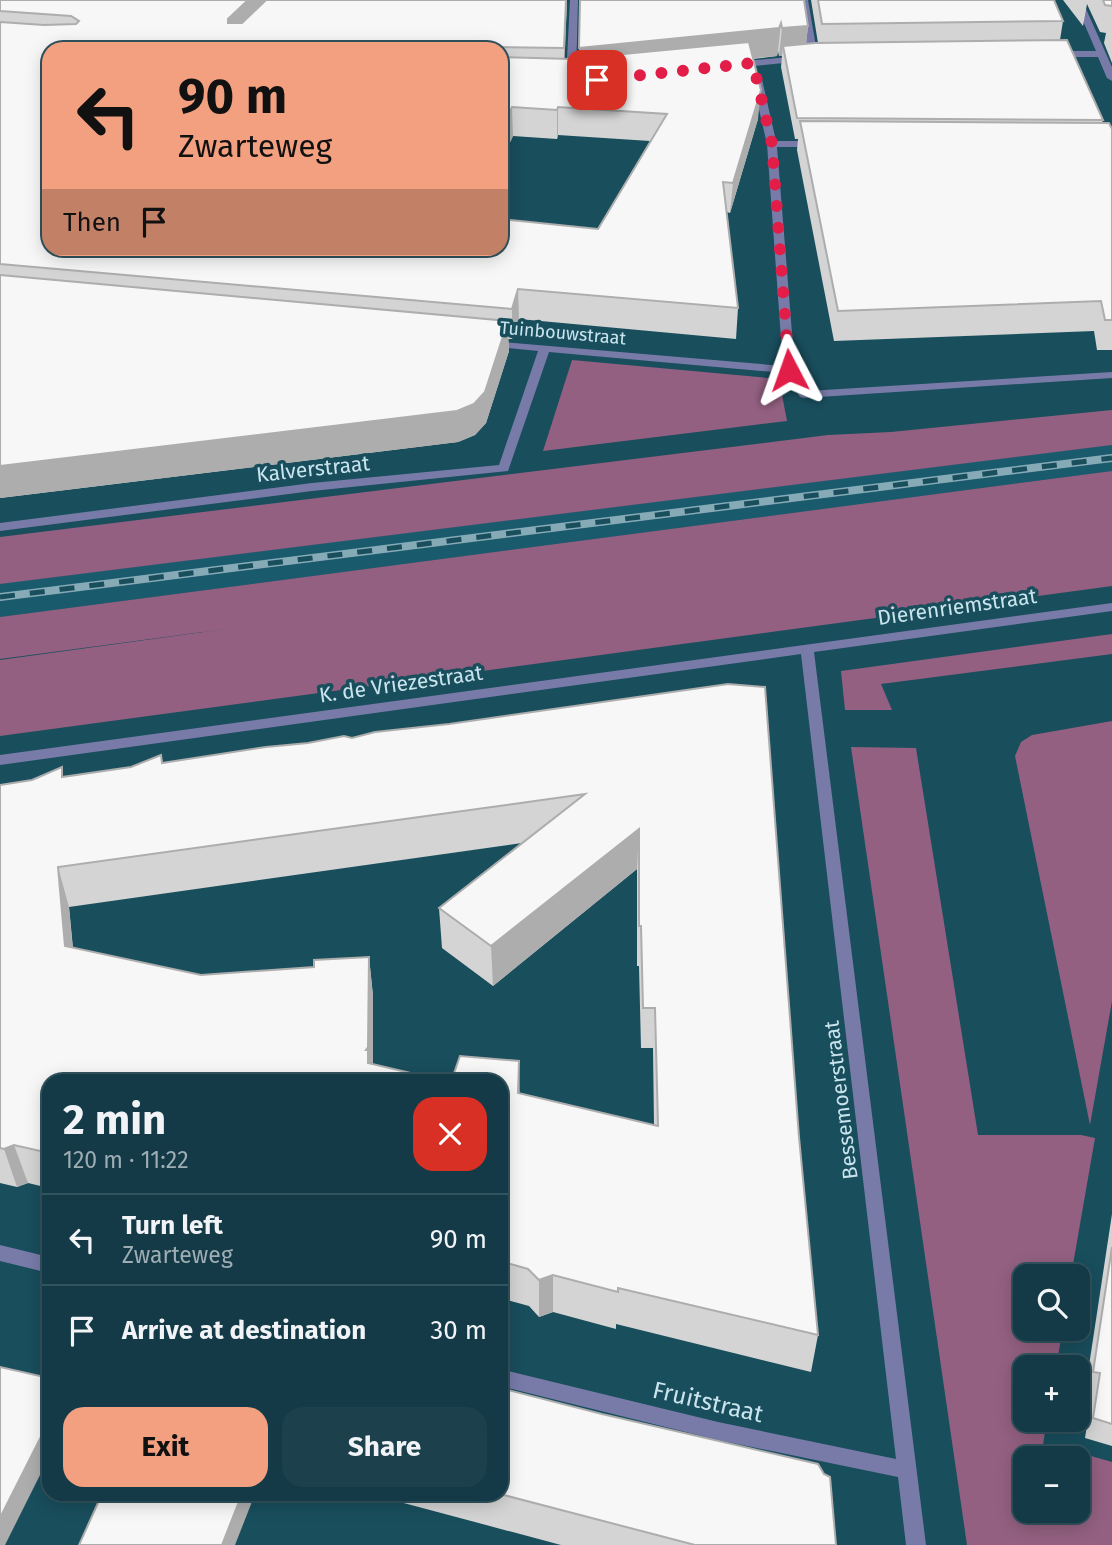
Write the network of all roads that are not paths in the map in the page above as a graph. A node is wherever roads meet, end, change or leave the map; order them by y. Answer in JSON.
{"nodes":[{"id":1,"x":574,"y":0,"type":"edge"},
{"id":2,"x":804,"y":0,"type":"edge"},
{"id":3,"x":1078,"y":0,"type":"edge"},
{"id":4,"x":1045,"y":54,"type":"edge"},
{"id":5,"x":1100,"y":54,"type":"junction"},
{"id":6,"x":813,"y":58,"type":"junction"},
{"id":7,"x":826,"y":58,"type":"edge"},
{"id":8,"x":753,"y":63,"type":"junction"},
{"id":9,"x":727,"y":65,"type":"edge"},
{"id":10,"x":1112,"y":78,"type":"edge"},
{"id":11,"x":584,"y":81,"type":"edge"},
{"id":12,"x":560,"y":82,"type":"edge"},
{"id":13,"x":571,"y":82,"type":"junction"},
{"id":14,"x":772,"y":144,"type":"junction"},
{"id":15,"x":821,"y":144,"type":"edge"},
{"id":16,"x":480,"y":343,"type":"edge"},
{"id":17,"x":545,"y":348,"type":"junction"},
{"id":18,"x":789,"y":370,"type":"junction"},
{"id":19,"x":1112,"y":375,"type":"edge"},
{"id":20,"x":0,"y":527,"type":"edge"},
{"id":21,"x":1112,"y":607,"type":"edge"},
{"id":22,"x":807,"y":649,"type":"junction"},
{"id":23,"x":0,"y":760,"type":"edge"},
{"id":24,"x":0,"y":1253,"type":"edge"},
{"id":25,"x":42,"y":1263,"type":"edge"},
{"id":26,"x":508,"y":1379,"type":"edge"},
{"id":27,"x":906,"y":1469,"type":"junction"},
{"id":28,"x":916,"y":1545,"type":"edge"}],
"edges":[{"from":1,"to":13,"type":"street"},
{"from":2,"to":6,"type":"street"},
{"from":3,"to":5,"type":"street"},
{"from":4,"to":5,"type":"street"},
{"from":5,"to":10,"type":"street"},
{"from":6,"to":7,"type":"street"},
{"from":6,"to":8,"type":"street"},
{"from":8,"to":9,"type":"street"},
{"from":8,"to":14,"type":"street"},
{"from":11,"to":13,"type":"street"},
{"from":12,"to":13,"type":"street"},
{"from":14,"to":15,"type":"street"},
{"from":14,"to":18,"type":"street"},
{"from":16,"to":17,"type":"street","name":"Tuinbouwstraat"},
{"from":17,"to":18,"type":"street","name":"Tuinbouwstraat"},
{"from":17,"to":20,"type":"street","name":"Kalverstraat"},
{"from":18,"to":19,"type":"street"},
{"from":21,"to":22,"type":"street","name":"Dierenriemstraat"},
{"from":22,"to":23,"type":"street","name":"K. de Vriezestraat"},
{"from":22,"to":27,"type":"street","name":"Bessemoerstraat"},
{"from":24,"to":25,"type":"street"},
{"from":26,"to":27,"type":"street","name":"Fruitstraat"},
{"from":27,"to":28,"type":"street","name":"Bessemoerstraat"}]}
